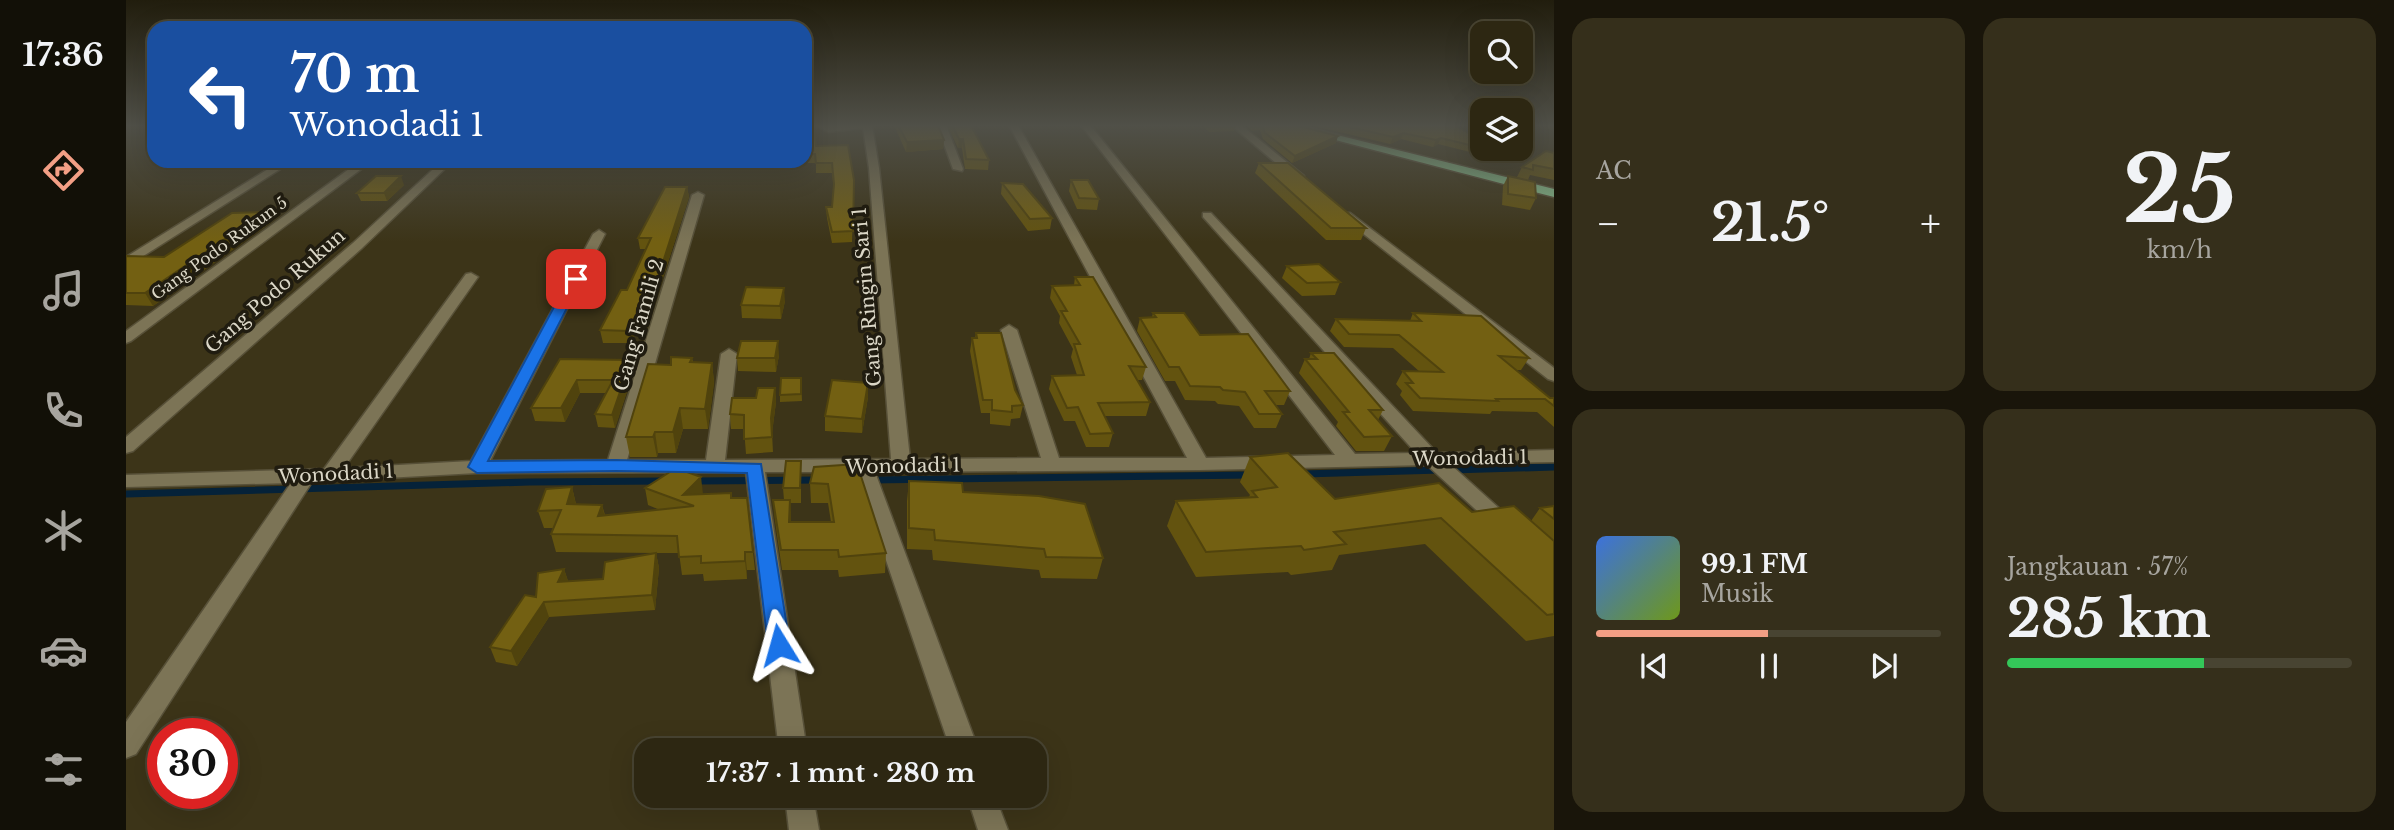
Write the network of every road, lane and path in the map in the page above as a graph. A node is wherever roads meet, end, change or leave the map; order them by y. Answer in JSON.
{"nodes":[{"id":1,"x":873,"y":164,"type":"edge"},
{"id":2,"x":956,"y":164,"type":"edge"},
{"id":3,"x":1034,"y":164,"type":"edge"},
{"id":4,"x":1116,"y":164,"type":"edge"},
{"id":5,"x":1282,"y":164,"type":"edge"},
{"id":6,"x":1450,"y":164,"type":"edge"},
{"id":7,"x":1452,"y":164,"type":"edge"},
{"id":8,"x":1464,"y":167,"type":"junction"},
{"id":9,"x":277,"y":168,"type":"edge"},
{"id":10,"x":357,"y":168,"type":"edge"},
{"id":11,"x":441,"y":168,"type":"edge"},
{"id":12,"x":958,"y":169,"type":"dead end"},
{"id":13,"x":1490,"y":173,"type":"junction"},
{"id":14,"x":1309,"y":186,"type":"edge"},
{"id":15,"x":1554,"y":186,"type":"edge"},
{"id":16,"x":1554,"y":193,"type":"edge"},
{"id":17,"x":698,"y":195,"type":"dead end"},
{"id":18,"x":1340,"y":211,"type":"edge"},
{"id":19,"x":1207,"y":215,"type":"dead end"},
{"id":20,"x":599,"y":234,"type":"dead end"},
{"id":21,"x":150,"y":247,"type":"junction"},
{"id":22,"x":126,"y":249,"type":"edge"},
{"id":23,"x":126,"y":263,"type":"edge"},
{"id":24,"x":471,"y":277,"type":"dead end"},
{"id":25,"x":1009,"y":330,"type":"dead end"},
{"id":26,"x":126,"y":338,"type":"edge"},
{"id":27,"x":729,"y":354,"type":"dead end"},
{"id":28,"x":1554,"y":376,"type":"edge"},
{"id":29,"x":126,"y":447,"type":"edge"},
{"id":30,"x":1554,"y":456,"type":"edge"},
{"id":31,"x":1433,"y":459,"type":"junction"},
{"id":32,"x":1350,"y":461,"type":"junction"},
{"id":33,"x":1200,"y":464,"type":"junction"},
{"id":34,"x":616,"y":465,"type":"junction"},
{"id":35,"x":1052,"y":465,"type":"junction"},
{"id":36,"x":715,"y":466,"type":"junction"},
{"id":37,"x":901,"y":466,"type":"junction"},
{"id":38,"x":477,"y":467,"type":"junction"},
{"id":39,"x":755,"y":468,"type":"junction"},
{"id":40,"x":867,"y":474,"type":"junction"},
{"id":41,"x":329,"y":475,"type":"junction"},
{"id":42,"x":305,"y":477,"type":"junction"},
{"id":43,"x":126,"y":481,"type":"edge"},
{"id":44,"x":1517,"y":535,"type":"edge"},
{"id":45,"x":791,"y":738,"type":"edge"},
{"id":46,"x":960,"y":738,"type":"edge"},
{"id":47,"x":126,"y":745,"type":"edge"},
{"id":48,"x":801,"y":808,"type":"edge"},
{"id":49,"x":985,"y":808,"type":"edge"},
{"id":50,"x":804,"y":830,"type":"edge"},
{"id":51,"x":993,"y":830,"type":"edge"}],
"edges":[{"from":1,"to":37,"type":"street","name":"Gang Ringin Sari 1"},
{"from":2,"to":12,"type":"street"},
{"from":3,"to":33,"type":"street"},
{"from":4,"to":32,"type":"street"},
{"from":5,"to":14,"type":"street"},
{"from":6,"to":8,"type":"highway"},
{"from":7,"to":8,"type":"highway"},
{"from":8,"to":13,"type":"highway"},
{"from":9,"to":21,"type":"street"},
{"from":10,"to":26,"type":"street","name":"Gang Podo Rukun 5"},
{"from":11,"to":29,"type":"street","name":"Gang Podo Rukun"},
{"from":13,"to":15,"type":"highway"},
{"from":13,"to":16,"type":"highway"},
{"from":17,"to":34,"type":"street","name":"Gang Famili 2"},
{"from":18,"to":28,"type":"street"},
{"from":19,"to":31,"type":"street"},
{"from":20,"to":38,"type":"street"},
{"from":21,"to":22,"type":"street"},
{"from":21,"to":23,"type":"street"},
{"from":24,"to":41,"type":"street"},
{"from":25,"to":35,"type":"street"},
{"from":27,"to":36,"type":"street"},
{"from":30,"to":31,"type":"street","name":"Wonodadi 1"},
{"from":31,"to":32,"type":"street","name":"Wonodadi 1"},
{"from":31,"to":44,"type":"street"},
{"from":32,"to":33,"type":"street","name":"Wonodadi 1"},
{"from":33,"to":35,"type":"street","name":"Wonodadi 1"},
{"from":34,"to":36,"type":"street","name":"Wonodadi 1"},
{"from":34,"to":38,"type":"street","name":"Wonodadi 1"},
{"from":35,"to":37,"type":"street","name":"Wonodadi 1"},
{"from":36,"to":39,"type":"street","name":"Wonodadi 1"},
{"from":37,"to":40,"type":"street","name":"Wonodadi 1"},
{"from":38,"to":41,"type":"street","name":"Wonodadi 1"},
{"from":39,"to":40,"type":"street","name":"Wonodadi 1"},
{"from":39,"to":45,"type":"street"},
{"from":40,"to":46,"type":"street"},
{"from":41,"to":42,"type":"street","name":"Wonodadi 1"},
{"from":42,"to":43,"type":"street","name":"Wonodadi 1"},
{"from":42,"to":47,"type":"street"},
{"from":48,"to":50,"type":"street"},
{"from":49,"to":51,"type":"street"}]}
